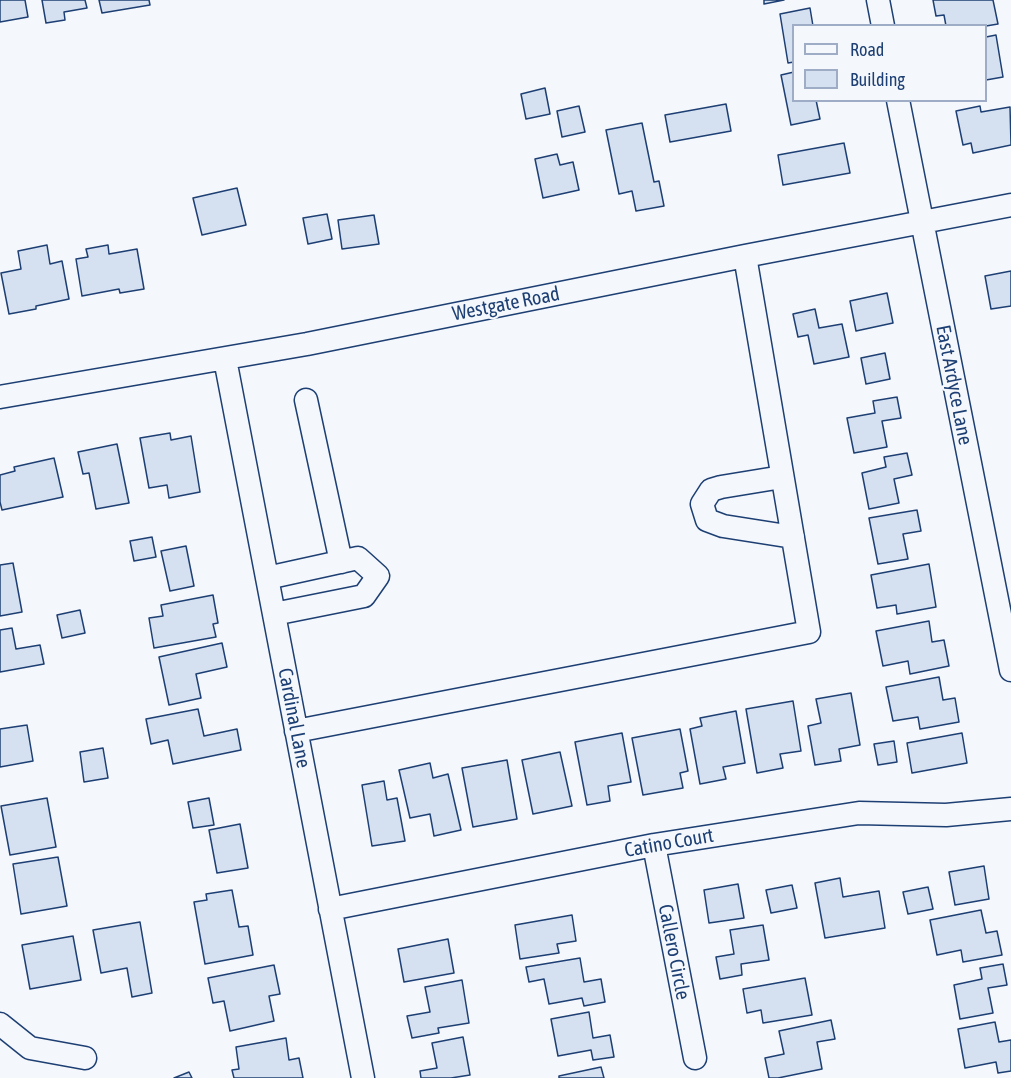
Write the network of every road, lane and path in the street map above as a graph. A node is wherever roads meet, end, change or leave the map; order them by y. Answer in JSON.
{"nodes":[{"id":1,"x":878,"y":0,"type":"edge"},
{"id":2,"x":883,"y":24,"type":"edge"},
{"id":3,"x":898,"y":102,"type":"edge"},
{"id":4,"x":1011,"y":205,"type":"edge"},
{"id":5,"x":922,"y":222,"type":"junction"},
{"id":6,"x":745,"y":256,"type":"junction"},
{"id":7,"x":225,"y":359,"type":"junction"},
{"id":8,"x":0,"y":397,"type":"edge"},
{"id":9,"x":306,"y":400,"type":"dead end"},
{"id":10,"x":782,"y":477,"type":"junction"},
{"id":11,"x":793,"y":537,"type":"junction"},
{"id":12,"x":341,"y":562,"type":"junction"},
{"id":13,"x":267,"y":578,"type":"junction"},
{"id":14,"x":274,"y":614,"type":"junction"},
{"id":15,"x":1011,"y":670,"type":"edge"},
{"id":16,"x":296,"y":731,"type":"junction"},
{"id":17,"x":1011,"y":809,"type":"edge"},
{"id":18,"x":654,"y":845,"type":"junction"},
{"id":19,"x":330,"y":909,"type":"junction"},
{"id":20,"x":0,"y":1024,"type":"edge"},
{"id":21,"x":85,"y":1058,"type":"dead end"},
{"id":22,"x":695,"y":1058,"type":"dead end"},
{"id":23,"x":363,"y":1078,"type":"edge"}],
"edges":[{"from":1,"to":2,"type":"street"},
{"from":3,"to":5,"type":"street","name":"East Ardyce Lane"},
{"from":4,"to":5,"type":"street","name":"Westgate Road"},
{"from":5,"to":6,"type":"street","name":"Westgate Road"},
{"from":5,"to":15,"type":"street","name":"East Ardyce Lane"},
{"from":6,"to":7,"type":"street","name":"Westgate Road"},
{"from":6,"to":10,"type":"street"},
{"from":7,"to":8,"type":"street","name":"Westgate Road"},
{"from":7,"to":13,"type":"street","name":"Cardinal Lane"},
{"from":9,"to":12,"type":"street"},
{"from":10,"to":11,"type":"street"},
{"from":10,"to":11,"type":"street"},
{"from":11,"to":16,"type":"street"},
{"from":12,"to":13,"type":"street"},
{"from":12,"to":14,"type":"street"},
{"from":13,"to":14,"type":"street","name":"Cardinal Lane"},
{"from":14,"to":16,"type":"street","name":"Cardinal Lane"},
{"from":16,"to":19,"type":"street","name":"Cardinal Lane"},
{"from":17,"to":18,"type":"street","name":"Catino Court"},
{"from":18,"to":19,"type":"street","name":"Catino Court"},
{"from":18,"to":22,"type":"street","name":"Callero Circle"},
{"from":19,"to":23,"type":"street","name":"Cardinal Lane"},
{"from":20,"to":21,"type":"street"}]}
